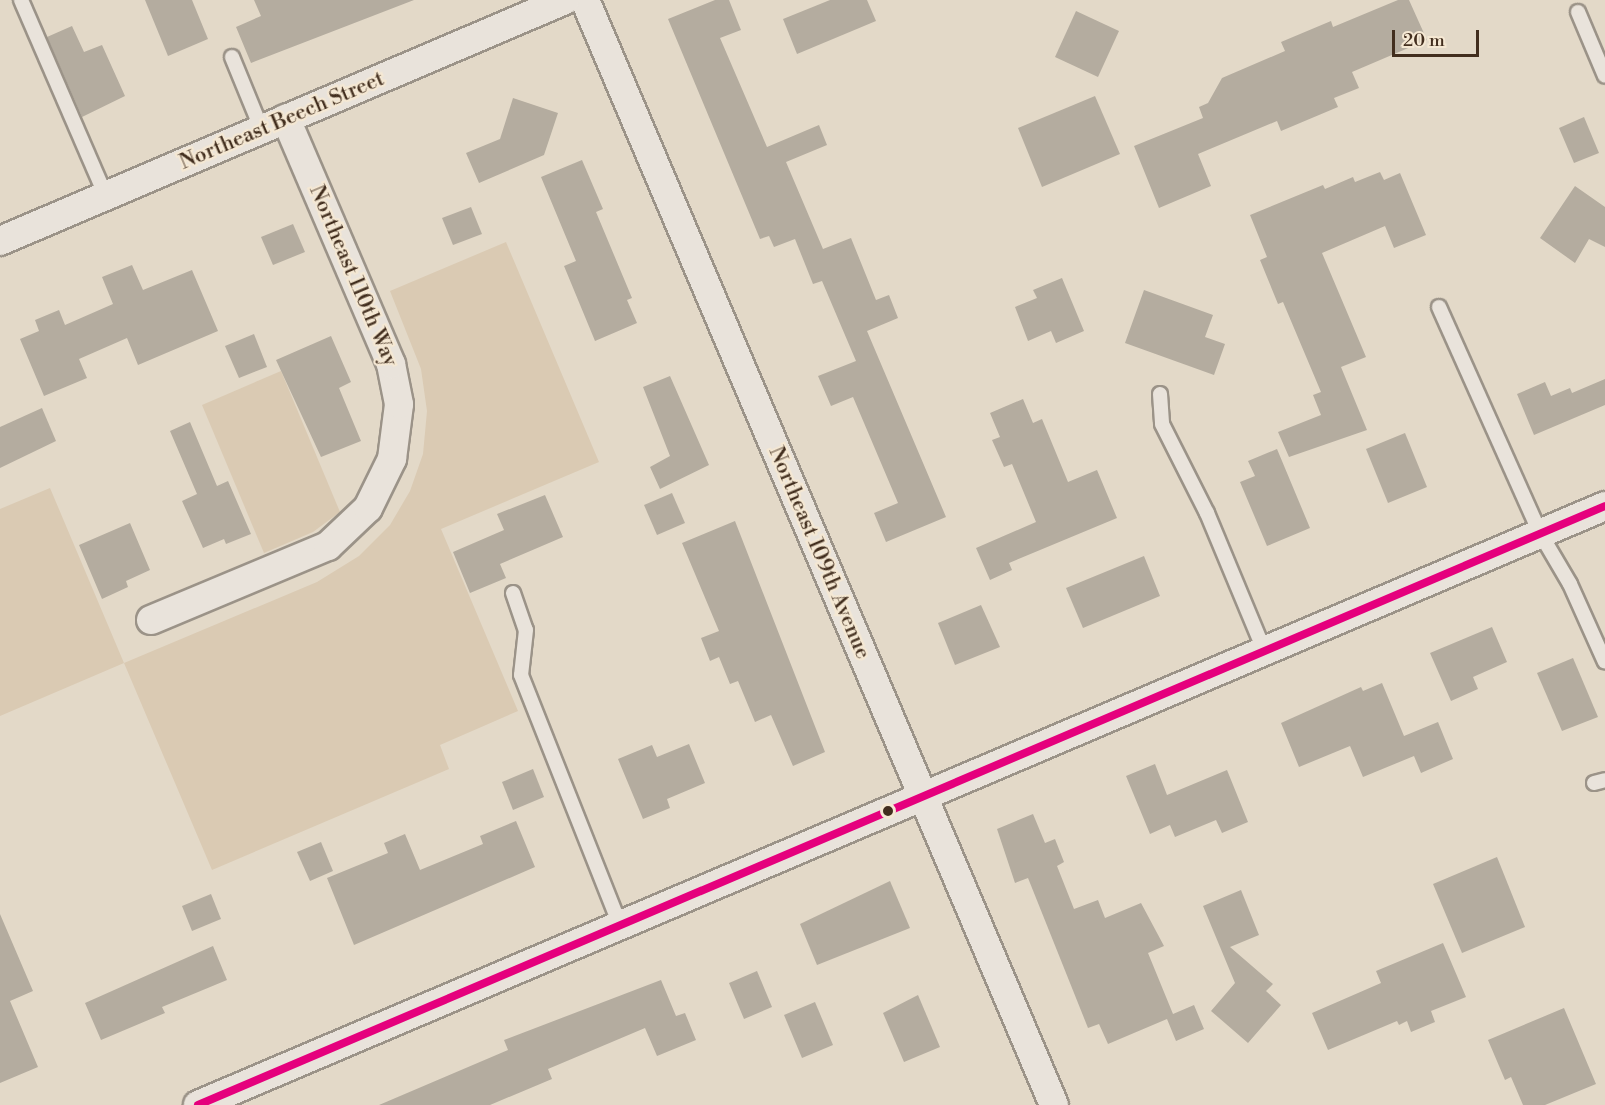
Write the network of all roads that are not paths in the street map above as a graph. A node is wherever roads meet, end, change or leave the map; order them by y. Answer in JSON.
{"nodes":[{"id":1,"x":21,"y":0,"type":"edge"},
{"id":2,"x":564,"y":0,"type":"edge"},
{"id":3,"x":585,"y":0,"type":"edge"},
{"id":4,"x":1578,"y":12,"type":"dead end"},
{"id":5,"x":232,"y":57,"type":"dead end"},
{"id":6,"x":1605,"y":76,"type":"edge"},
{"id":7,"x":274,"y":124,"type":"junction"},
{"id":8,"x":106,"y":196,"type":"junction"},
{"id":9,"x":0,"y":242,"type":"edge"},
{"id":10,"x":1439,"y":307,"type":"dead end"},
{"id":11,"x":1160,"y":394,"type":"dead end"},
{"id":12,"x":1605,"y":506,"type":"edge"},
{"id":13,"x":1540,"y":533,"type":"junction"},
{"id":14,"x":513,"y":594,"type":"dead end"},
{"id":15,"x":151,"y":620,"type":"dead end"},
{"id":16,"x":1265,"y":652,"type":"junction"},
{"id":17,"x":1605,"y":662,"type":"edge"},
{"id":18,"x":922,"y":796,"type":"junction"},
{"id":19,"x":620,"y":925,"type":"junction"},
{"id":20,"x":198,"y":1105,"type":"edge"},
{"id":21,"x":1054,"y":1105,"type":"edge"}],
"edges":[{"from":1,"to":8,"type":"lane"},
{"from":2,"to":7,"type":"street","name":"Northeast Beech Street"},
{"from":3,"to":18,"type":"street","name":"Northeast 109th Avenue"},
{"from":4,"to":6,"type":"lane"},
{"from":5,"to":7,"type":"lane"},
{"from":7,"to":8,"type":"street","name":"Northeast Beech Street"},
{"from":7,"to":15,"type":"street","name":"Northeast 110th Way"},
{"from":8,"to":9,"type":"street","name":"Northeast Beech Street"},
{"from":10,"to":13,"type":"lane"},
{"from":11,"to":16,"type":"lane"},
{"from":12,"to":13,"type":"street"},
{"from":13,"to":16,"type":"street"},
{"from":13,"to":17,"type":"lane"},
{"from":14,"to":19,"type":"lane"},
{"from":16,"to":18,"type":"street"},
{"from":18,"to":19,"type":"street"},
{"from":18,"to":21,"type":"street","name":"Northeast 109th Avenue"},
{"from":19,"to":20,"type":"street"}]}
